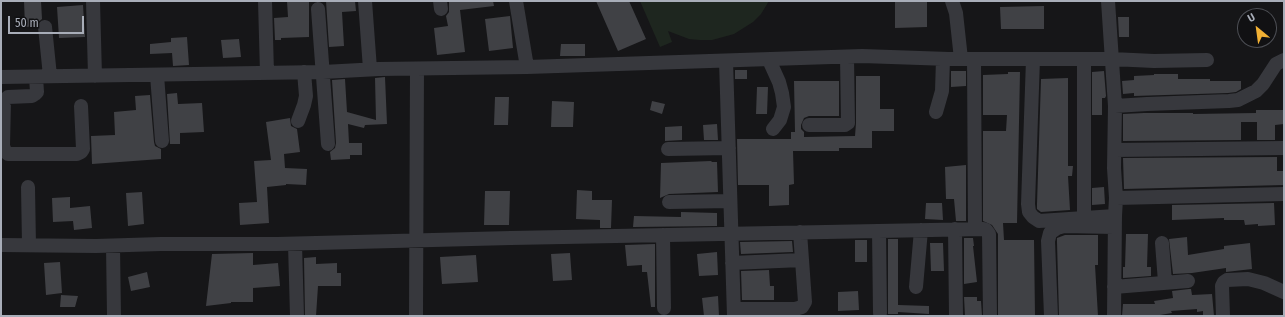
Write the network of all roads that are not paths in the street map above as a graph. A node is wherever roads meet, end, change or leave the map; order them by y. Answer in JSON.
{"nodes":[{"id":1,"x":93,"y":1,"type":"edge"},
{"id":2,"x":265,"y":1,"type":"edge"},
{"id":3,"x":366,"y":1,"type":"edge"},
{"id":4,"x":516,"y":1,"type":"edge"},
{"id":5,"x":952,"y":1,"type":"edge"},
{"id":6,"x":1108,"y":1,"type":"edge"},
{"id":7,"x":318,"y":9,"type":"dead end"},
{"id":8,"x":45,"y":27,"type":"dead end"},
{"id":9,"x":847,"y":57,"type":"junction"},
{"id":10,"x":943,"y":59,"type":"junction"},
{"id":11,"x":967,"y":59,"type":"junction"},
{"id":12,"x":1033,"y":59,"type":"junction"},
{"id":13,"x":1084,"y":59,"type":"junction"},
{"id":14,"x":1112,"y":59,"type":"junction"},
{"id":15,"x":769,"y":60,"type":"junction"},
{"id":16,"x":1207,"y":60,"type":"dead end"},
{"id":17,"x":1284,"y":60,"type":"edge"},
{"id":18,"x":726,"y":61,"type":"junction"},
{"id":19,"x":527,"y":67,"type":"junction"},
{"id":20,"x":370,"y":69,"type":"junction"},
{"id":21,"x":417,"y":69,"type":"junction"},
{"id":22,"x":304,"y":72,"type":"junction"},
{"id":23,"x":323,"y":72,"type":"junction"},
{"id":24,"x":267,"y":73,"type":"junction"},
{"id":25,"x":157,"y":75,"type":"junction"},
{"id":26,"x":43,"y":76,"type":"junction"},
{"id":27,"x":95,"y":76,"type":"junction"},
{"id":28,"x":1,"y":77,"type":"edge"},
{"id":29,"x":81,"y":106,"type":"dead end"},
{"id":30,"x":1115,"y":106,"type":"junction"},
{"id":31,"x":936,"y":112,"type":"dead end"},
{"id":32,"x":298,"y":120,"type":"dead end"},
{"id":33,"x":810,"y":125,"type":"dead end"},
{"id":34,"x":773,"y":129,"type":"dead end"},
{"id":35,"x":162,"y":141,"type":"dead end"},
{"id":36,"x":328,"y":144,"type":"dead end"},
{"id":37,"x":729,"y":148,"type":"junction"},
{"id":38,"x":1284,"y":148,"type":"edge"},
{"id":39,"x":668,"y":149,"type":"dead end"},
{"id":40,"x":1115,"y":150,"type":"junction"},
{"id":41,"x":28,"y":187,"type":"dead end"},
{"id":42,"x":1284,"y":194,"type":"edge"},
{"id":43,"x":1116,"y":198,"type":"junction"},
{"id":44,"x":730,"y":201,"type":"junction"},
{"id":45,"x":669,"y":202,"type":"dead end"},
{"id":46,"x":1084,"y":217,"type":"junction"},
{"id":47,"x":1114,"y":222,"type":"junction"},
{"id":48,"x":955,"y":229,"type":"junction"},
{"id":49,"x":975,"y":229,"type":"junction"},
{"id":50,"x":921,"y":230,"type":"junction"},
{"id":51,"x":879,"y":231,"type":"junction"},
{"id":52,"x":800,"y":232,"type":"junction"},
{"id":53,"x":730,"y":234,"type":"junction"},
{"id":54,"x":662,"y":235,"type":"junction"},
{"id":55,"x":416,"y":240,"type":"junction"},
{"id":56,"x":1162,"y":243,"type":"dead end"},
{"id":57,"x":295,"y":244,"type":"junction"},
{"id":58,"x":1,"y":245,"type":"edge"},
{"id":59,"x":29,"y":245,"type":"junction"},
{"id":60,"x":113,"y":246,"type":"junction"},
{"id":61,"x":802,"y":260,"type":"junction"},
{"id":62,"x":732,"y":263,"type":"junction"},
{"id":63,"x":1188,"y":281,"type":"dead end"},
{"id":64,"x":1164,"y":282,"type":"junction"},
{"id":65,"x":1114,"y":286,"type":"junction"},
{"id":66,"x":916,"y":287,"type":"dead end"},
{"id":67,"x":1284,"y":292,"type":"edge"},
{"id":68,"x":664,"y":308,"type":"dead end"},
{"id":69,"x":734,"y":312,"type":"edge"},
{"id":70,"x":880,"y":312,"type":"dead end"},
{"id":71,"x":114,"y":316,"type":"edge"},
{"id":72,"x":297,"y":316,"type":"edge"},
{"id":73,"x":416,"y":316,"type":"edge"},
{"id":74,"x":956,"y":316,"type":"edge"},
{"id":75,"x":990,"y":316,"type":"edge"},
{"id":76,"x":1051,"y":316,"type":"edge"},
{"id":77,"x":1114,"y":316,"type":"edge"},
{"id":78,"x":1223,"y":316,"type":"edge"}],
"edges":[{"from":1,"to":27,"type":"street"},
{"from":2,"to":24,"type":"street"},
{"from":3,"to":20,"type":"street"},
{"from":4,"to":19,"type":"street"},
{"from":5,"to":11,"type":"street"},
{"from":6,"to":14,"type":"street"},
{"from":7,"to":23,"type":"street"},
{"from":8,"to":26,"type":"street"},
{"from":9,"to":10,"type":"street"},
{"from":9,"to":15,"type":"street"},
{"from":9,"to":33,"type":"street"},
{"from":10,"to":11,"type":"street"},
{"from":10,"to":31,"type":"street"},
{"from":11,"to":12,"type":"street"},
{"from":11,"to":49,"type":"street"},
{"from":12,"to":13,"type":"street"},
{"from":12,"to":46,"type":"street"},
{"from":13,"to":14,"type":"street"},
{"from":13,"to":46,"type":"street"},
{"from":14,"to":16,"type":"street"},
{"from":14,"to":30,"type":"street"},
{"from":15,"to":18,"type":"street"},
{"from":15,"to":34,"type":"street"},
{"from":17,"to":30,"type":"street"},
{"from":18,"to":19,"type":"street"},
{"from":18,"to":37,"type":"street"},
{"from":19,"to":21,"type":"street"},
{"from":20,"to":21,"type":"street"},
{"from":20,"to":23,"type":"street"},
{"from":21,"to":55,"type":"street"},
{"from":22,"to":23,"type":"street"},
{"from":22,"to":24,"type":"street"},
{"from":22,"to":32,"type":"street"},
{"from":23,"to":36,"type":"street"},
{"from":24,"to":25,"type":"street"},
{"from":25,"to":27,"type":"street"},
{"from":25,"to":35,"type":"street"},
{"from":26,"to":27,"type":"street"},
{"from":26,"to":28,"type":"street"},
{"from":26,"to":29,"type":"street"},
{"from":30,"to":40,"type":"street"},
{"from":37,"to":39,"type":"street"},
{"from":37,"to":44,"type":"street"},
{"from":38,"to":40,"type":"street"},
{"from":40,"to":43,"type":"street"},
{"from":41,"to":59,"type":"street"},
{"from":42,"to":43,"type":"street"},
{"from":43,"to":47,"type":"street"},
{"from":44,"to":45,"type":"street"},
{"from":44,"to":53,"type":"street"},
{"from":46,"to":47,"type":"street"},
{"from":47,"to":65,"type":"street"},
{"from":47,"to":76,"type":"street"},
{"from":48,"to":49,"type":"street"},
{"from":48,"to":50,"type":"street"},
{"from":48,"to":74,"type":"street"},
{"from":49,"to":75,"type":"street"},
{"from":50,"to":51,"type":"street"},
{"from":50,"to":66,"type":"street"},
{"from":51,"to":52,"type":"street"},
{"from":51,"to":70,"type":"street"},
{"from":52,"to":53,"type":"street"},
{"from":52,"to":61,"type":"street"},
{"from":53,"to":54,"type":"street"},
{"from":53,"to":62,"type":"street"},
{"from":54,"to":55,"type":"street"},
{"from":54,"to":68,"type":"street"},
{"from":55,"to":57,"type":"street"},
{"from":55,"to":73,"type":"street"},
{"from":56,"to":64,"type":"street"},
{"from":57,"to":60,"type":"street"},
{"from":57,"to":72,"type":"street"},
{"from":58,"to":59,"type":"street"},
{"from":59,"to":60,"type":"street"},
{"from":60,"to":71,"type":"street"},
{"from":61,"to":62,"type":"street"},
{"from":61,"to":69,"type":"street"},
{"from":62,"to":69,"type":"street"},
{"from":63,"to":64,"type":"street"},
{"from":64,"to":65,"type":"street"},
{"from":65,"to":77,"type":"street"},
{"from":67,"to":78,"type":"street"}]}
